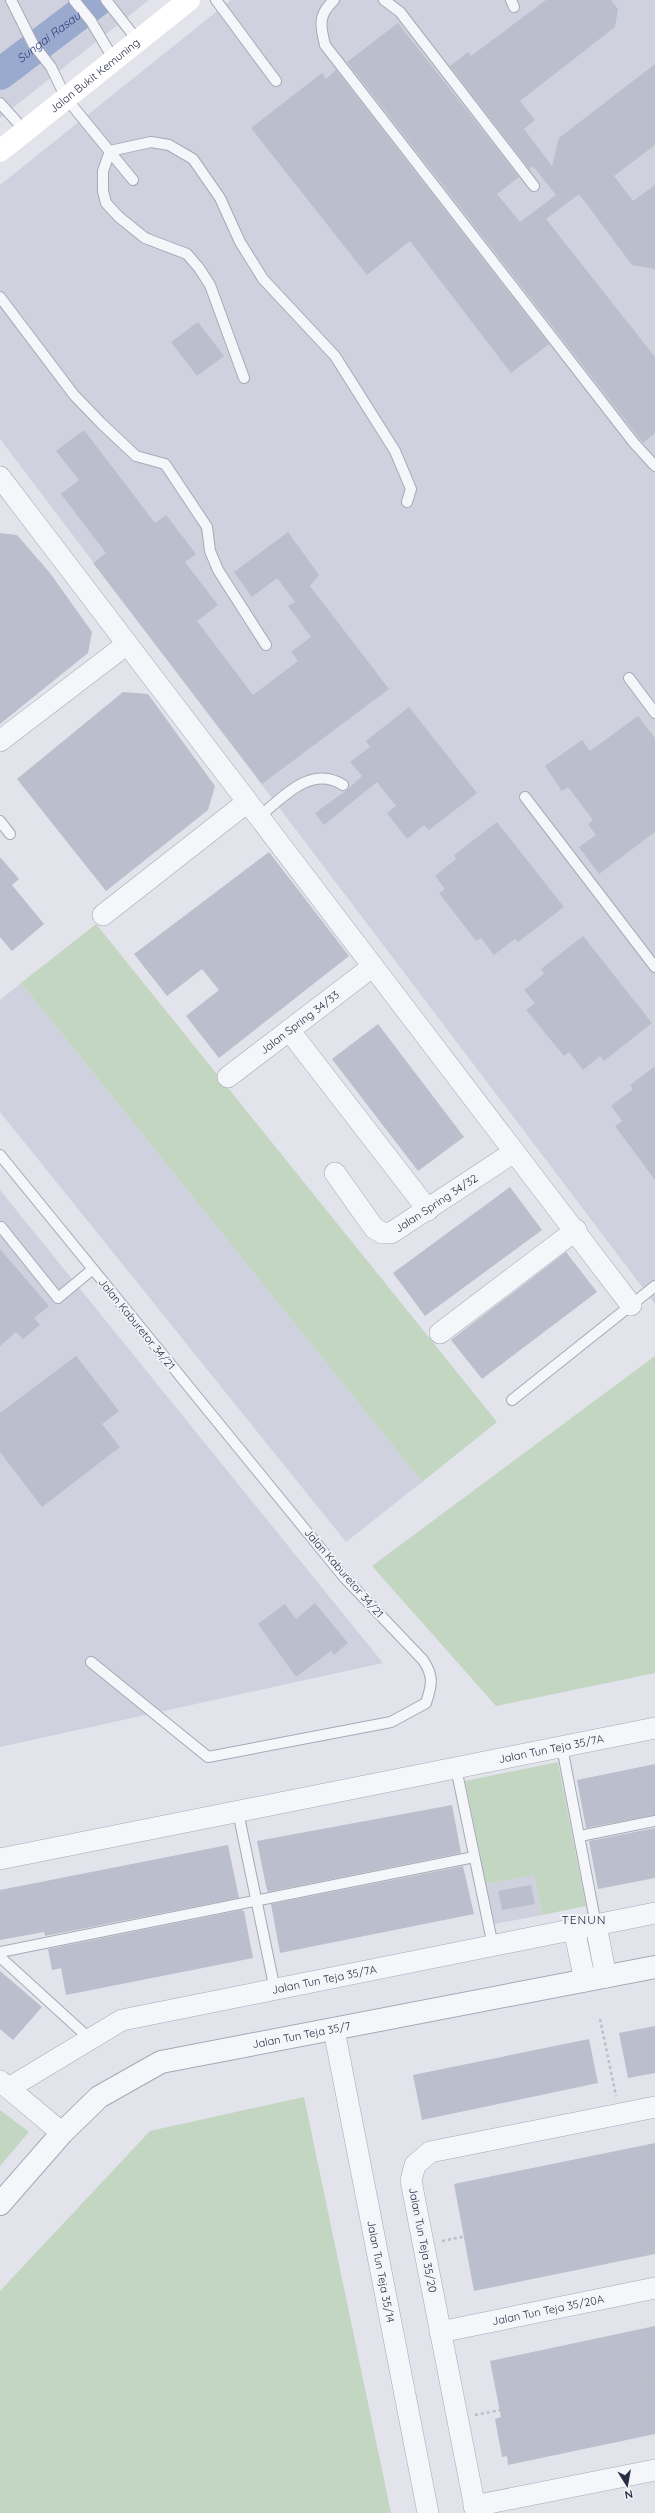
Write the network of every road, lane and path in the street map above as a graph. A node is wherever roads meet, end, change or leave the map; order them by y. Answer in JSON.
{"nodes":[{"id":1,"x":11,"y":0,"type":"edge"},
{"id":2,"x":74,"y":0,"type":"edge"},
{"id":3,"x":106,"y":0,"type":"edge"},
{"id":4,"x":189,"y":0,"type":"edge"},
{"id":5,"x":334,"y":0,"type":"edge"},
{"id":6,"x":384,"y":0,"type":"edge"},
{"id":7,"x":217,"y":1,"type":"edge"},
{"id":8,"x":138,"y":41,"type":"junction"},
{"id":9,"x":114,"y":60,"type":"junction"},
{"id":10,"x":276,"y":80,"type":"dead end"},
{"id":11,"x":0,"y":102,"type":"edge"},
{"id":12,"x":72,"y":105,"type":"junction"},
{"id":13,"x":25,"y":131,"type":"junction"},
{"id":14,"x":0,"y":151,"type":"edge"},
{"id":15,"x":110,"y":151,"type":"junction"},
{"id":16,"x":133,"y":180,"type":"dead end"},
{"id":17,"x":534,"y":186,"type":"dead end"},
{"id":18,"x":0,"y":297,"type":"edge"},
{"id":19,"x":244,"y":378,"type":"dead end"},
{"id":20,"x":655,"y":466,"type":"edge"},
{"id":21,"x":3,"y":487,"type":"edge"},
{"id":22,"x":407,"y":502,"type":"dead end"},
{"id":23,"x":127,"y":644,"type":"junction"},
{"id":24,"x":266,"y":645,"type":"dead end"},
{"id":25,"x":629,"y":678,"type":"dead end"},
{"id":26,"x":655,"y":713,"type":"edge"},
{"id":27,"x":0,"y":741,"type":"edge"},
{"id":28,"x":343,"y":785,"type":"dead end"},
{"id":29,"x":525,"y":797,"type":"dead end"},
{"id":30,"x":252,"y":810,"type":"junction"},
{"id":31,"x":0,"y":821,"type":"edge"},
{"id":32,"x":10,"y":834,"type":"dead end"},
{"id":33,"x":103,"y":915,"type":"dead end"},
{"id":34,"x":372,"y":967,"type":"junction"},
{"id":35,"x":655,"y":967,"type":"edge"},
{"id":36,"x":289,"y":1030,"type":"junction"},
{"id":37,"x":228,"y":1077,"type":"dead end"},
{"id":38,"x":514,"y":1152,"type":"junction"},
{"id":39,"x":0,"y":1155,"type":"edge"},
{"id":40,"x":335,"y":1173,"type":"dead end"},
{"id":41,"x":428,"y":1210,"type":"junction"},
{"id":42,"x":0,"y":1227,"type":"edge"},
{"id":43,"x":576,"y":1230,"type":"junction"},
{"id":44,"x":93,"y":1269,"type":"junction"},
{"id":45,"x":655,"y":1286,"type":"edge"},
{"id":46,"x":631,"y":1305,"type":"junction"},
{"id":47,"x":440,"y":1334,"type":"dead end"},
{"id":48,"x":512,"y":1400,"type":"dead end"},
{"id":49,"x":91,"y":1662,"type":"dead end"},
{"id":50,"x":655,"y":1728,"type":"edge"},
{"id":51,"x":562,"y":1747,"type":"junction"},
{"id":52,"x":456,"y":1768,"type":"junction"},
{"id":53,"x":238,"y":1812,"type":"junction"},
{"id":54,"x":655,"y":1821,"type":"edge"},
{"id":55,"x":580,"y":1836,"type":"junction"},
{"id":56,"x":474,"y":1857,"type":"junction"},
{"id":57,"x":0,"y":1859,"type":"edge"},
{"id":58,"x":256,"y":1901,"type":"junction"},
{"id":59,"x":655,"y":1913,"type":"edge"},
{"id":60,"x":596,"y":1925,"type":"junction"},
{"id":61,"x":574,"y":1929,"type":"junction"},
{"id":62,"x":493,"y":1946,"type":"junction"},
{"id":63,"x":0,"y":1952,"type":"edge"},
{"id":64,"x":0,"y":1957,"type":"edge"},
{"id":65,"x":655,"y":1967,"type":"edge"},
{"id":66,"x":606,"y":1977,"type":"junction"},
{"id":67,"x":585,"y":1981,"type":"junction"},
{"id":68,"x":274,"y":1990,"type":"junction"},
{"id":69,"x":600,"y":2019,"type":"dead end"},
{"id":70,"x":334,"y":2030,"type":"junction"},
{"id":71,"x":90,"y":2039,"type":"junction"},
{"id":72,"x":4,"y":2084,"type":"edge"},
{"id":73,"x":617,"y":2098,"type":"dead end"},
{"id":74,"x":655,"y":2107,"type":"edge"},
{"id":75,"x":62,"y":2133,"type":"junction"},
{"id":76,"x":655,"y":2198,"type":"edge"},
{"id":77,"x":0,"y":2204,"type":"edge"},
{"id":78,"x":440,"y":2241,"type":"dead end"},
{"id":79,"x":655,"y":2288,"type":"edge"},
{"id":80,"x":440,"y":2332,"type":"junction"},
{"id":81,"x":655,"y":2380,"type":"edge"},
{"id":82,"x":473,"y":2415,"type":"dead end"},
{"id":83,"x":655,"y":2470,"type":"edge"},
{"id":84,"x":475,"y":2509,"type":"edge"},
{"id":85,"x":428,"y":2513,"type":"edge"}],
"edges":[{"from":1,"to":12,"type":"lane"},
{"from":2,"to":9,"type":"lane"},
{"from":3,"to":8,"type":"lane"},
{"from":4,"to":8,"type":"main road","name":"Jalan Bukit Kemuning"},
{"from":5,"to":20,"type":"lane"},
{"from":6,"to":17,"type":"lane"},
{"from":7,"to":10,"type":"lane"},
{"from":8,"to":9,"type":"main road","name":"Jalan Bukit Kemuning"},
{"from":9,"to":12,"type":"main road","name":"Jalan Bukit Kemuning"},
{"from":11,"to":13,"type":"lane"},
{"from":12,"to":13,"type":"main road","name":"Jalan Bukit Kemuning"},
{"from":12,"to":15,"type":"lane"},
{"from":13,"to":14,"type":"main road","name":"Jalan Bukit Kemuning"},
{"from":15,"to":16,"type":"lane"},
{"from":15,"to":19,"type":"lane"},
{"from":15,"to":22,"type":"lane"},
{"from":18,"to":24,"type":"lane"},
{"from":21,"to":23,"type":"street"},
{"from":23,"to":27,"type":"street"},
{"from":23,"to":30,"type":"street"},
{"from":25,"to":26,"type":"lane"},
{"from":28,"to":30,"type":"lane"},
{"from":29,"to":35,"type":"lane"},
{"from":30,"to":33,"type":"street"},
{"from":30,"to":34,"type":"street"},
{"from":31,"to":32,"type":"lane"},
{"from":34,"to":36,"type":"street","name":"Jalan Spring 34/33"},
{"from":34,"to":38,"type":"street"},
{"from":36,"to":37,"type":"street","name":"Jalan Spring 34/33"},
{"from":36,"to":41,"type":"street"},
{"from":38,"to":41,"type":"street","name":"Jalan Spring 34/32"},
{"from":38,"to":43,"type":"street"},
{"from":39,"to":44,"type":"lane","name":"Jalan Kaburetor 34/21"},
{"from":40,"to":41,"type":"street","name":"Jalan Spring 34/32"},
{"from":42,"to":44,"type":"lane"},
{"from":43,"to":46,"type":"street"},
{"from":43,"to":47,"type":"street"},
{"from":44,"to":49,"type":"lane","name":"Jalan Kaburetor 34/21"},
{"from":45,"to":46,"type":"lane"},
{"from":46,"to":48,"type":"lane"},
{"from":50,"to":51,"type":"street","name":"Jalan Tun Teja 35/7A"},
{"from":51,"to":52,"type":"street","name":"Jalan Tun Teja 35/7A"},
{"from":51,"to":55,"type":"lane"},
{"from":52,"to":53,"type":"street","name":"Jalan Tun Teja 35/7A"},
{"from":52,"to":56,"type":"lane"},
{"from":53,"to":57,"type":"street","name":"Jalan Tun Teja 35/7A"},
{"from":53,"to":58,"type":"lane"},
{"from":54,"to":55,"type":"lane"},
{"from":55,"to":60,"type":"lane"},
{"from":56,"to":58,"type":"lane"},
{"from":56,"to":62,"type":"lane"},
{"from":58,"to":63,"type":"lane"},
{"from":58,"to":68,"type":"lane"},
{"from":59,"to":60,"type":"street","name":"Jalan Tun Teja 35/7A"},
{"from":60,"to":61,"type":"street","name":"Jalan Tun Teja 35/7A"},
{"from":60,"to":66,"type":"street"},
{"from":61,"to":62,"type":"street","name":"Jalan Tun Teja 35/7A"},
{"from":61,"to":67,"type":"street"},
{"from":62,"to":68,"type":"street","name":"Jalan Tun Teja 35/7A"},
{"from":64,"to":71,"type":"lane"},
{"from":65,"to":66,"type":"street","name":"Jalan Tun Teja 35/7"},
{"from":66,"to":67,"type":"street","name":"Jalan Tun Teja 35/7"},
{"from":67,"to":70,"type":"street","name":"Jalan Tun Teja 35/7"},
{"from":68,"to":71,"type":"street","name":"Jalan Tun Teja 35/7A"},
{"from":69,"to":73,"type":"path"},
{"from":70,"to":75,"type":"street","name":"Jalan Tun Teja 35/7"},
{"from":70,"to":85,"type":"street","name":"Jalan Tun Teja 35/14"},
{"from":71,"to":72,"type":"street","name":"Jalan Tun Teja 35/7A"},
{"from":72,"to":75,"type":"street","name":"Jalan Tun Teja 35/7A"},
{"from":74,"to":80,"type":"street","name":"Jalan Tun Teja 35/20"},
{"from":75,"to":77,"type":"street","name":"Jalan Tun Teja 35/7"},
{"from":76,"to":78,"type":"path"},
{"from":79,"to":80,"type":"street","name":"Jalan Tun Teja 35/20A"},
{"from":80,"to":84,"type":"street","name":"Jalan Tun Teja 35/20"},
{"from":81,"to":82,"type":"path"},
{"from":83,"to":84,"type":"street"}]}
